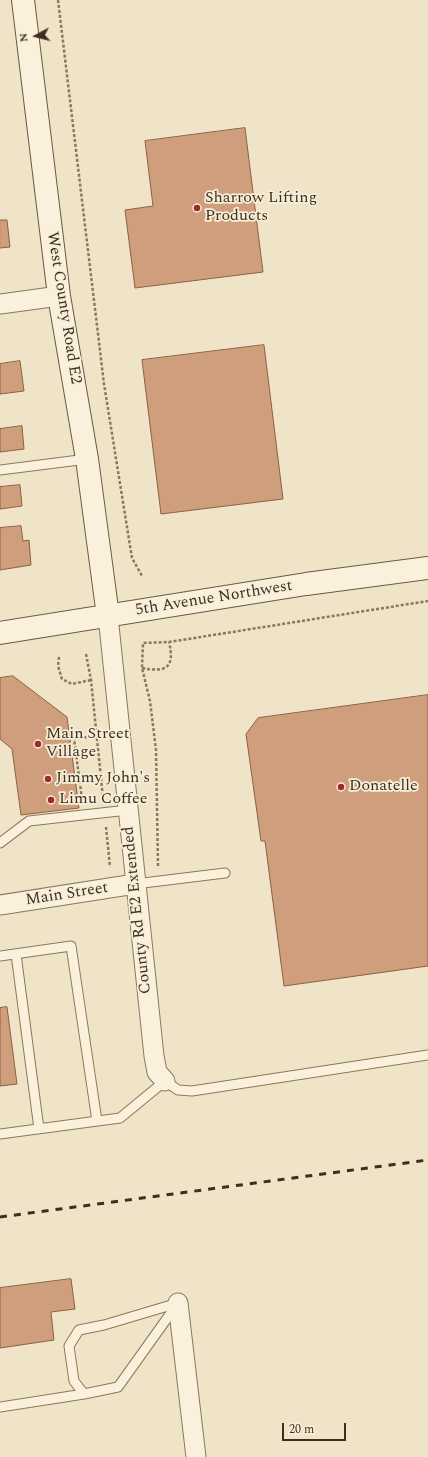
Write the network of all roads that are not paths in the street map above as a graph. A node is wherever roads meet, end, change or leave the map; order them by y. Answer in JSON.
{"nodes":[{"id":1,"x":23,"y":0,"type":"edge"},
{"id":2,"x":59,"y":296,"type":"junction"},
{"id":3,"x":0,"y":304,"type":"edge"},
{"id":4,"x":87,"y":458,"type":"junction"},
{"id":5,"x":0,"y":470,"type":"edge"},
{"id":6,"x":428,"y":568,"type":"edge"},
{"id":7,"x":108,"y":616,"type":"junction"},
{"id":8,"x":0,"y":633,"type":"edge"},
{"id":9,"x":128,"y":810,"type":"junction"},
{"id":10,"x":0,"y":843,"type":"edge"},
{"id":11,"x":224,"y":873,"type":"dead end"},
{"id":12,"x":135,"y":884,"type":"junction"},
{"id":13,"x":0,"y":905,"type":"edge"},
{"id":14,"x":16,"y":954,"type":"junction"},
{"id":15,"x":0,"y":956,"type":"edge"},
{"id":16,"x":428,"y":1055,"type":"edge"},
{"id":17,"x":165,"y":1081,"type":"junction"},
{"id":18,"x":97,"y":1121,"type":"junction"},
{"id":19,"x":39,"y":1128,"type":"junction"},
{"id":20,"x":0,"y":1134,"type":"edge"},
{"id":21,"x":178,"y":1303,"type":"junction"},
{"id":22,"x":84,"y":1394,"type":"junction"},
{"id":23,"x":0,"y":1407,"type":"edge"},
{"id":24,"x":196,"y":1457,"type":"edge"}],
"edges":[{"from":1,"to":2,"type":"street","name":"West County Road E2"},
{"from":2,"to":3,"type":"street"},
{"from":2,"to":4,"type":"street","name":"West County Road E2"},
{"from":4,"to":5,"type":"lane"},
{"from":4,"to":7,"type":"street","name":"West County Road E2"},
{"from":6,"to":7,"type":"street","name":"5th Avenue Northwest"},
{"from":7,"to":8,"type":"street","name":"5th Avenue Northwest"},
{"from":7,"to":9,"type":"street","name":"County Rd E2 Extended"},
{"from":9,"to":10,"type":"lane"},
{"from":9,"to":12,"type":"street","name":"County Rd E2 Extended"},
{"from":11,"to":12,"type":"lane"},
{"from":12,"to":13,"type":"street","name":"Main Street"},
{"from":12,"to":17,"type":"street","name":"County Rd E2 Extended"},
{"from":14,"to":15,"type":"lane"},
{"from":14,"to":18,"type":"lane"},
{"from":14,"to":19,"type":"lane"},
{"from":16,"to":17,"type":"lane"},
{"from":17,"to":18,"type":"lane"},
{"from":18,"to":19,"type":"lane"},
{"from":19,"to":20,"type":"lane"},
{"from":21,"to":22,"type":"lane"},
{"from":21,"to":22,"type":"lane"},
{"from":21,"to":24,"type":"street"},
{"from":22,"to":23,"type":"lane"}]}
